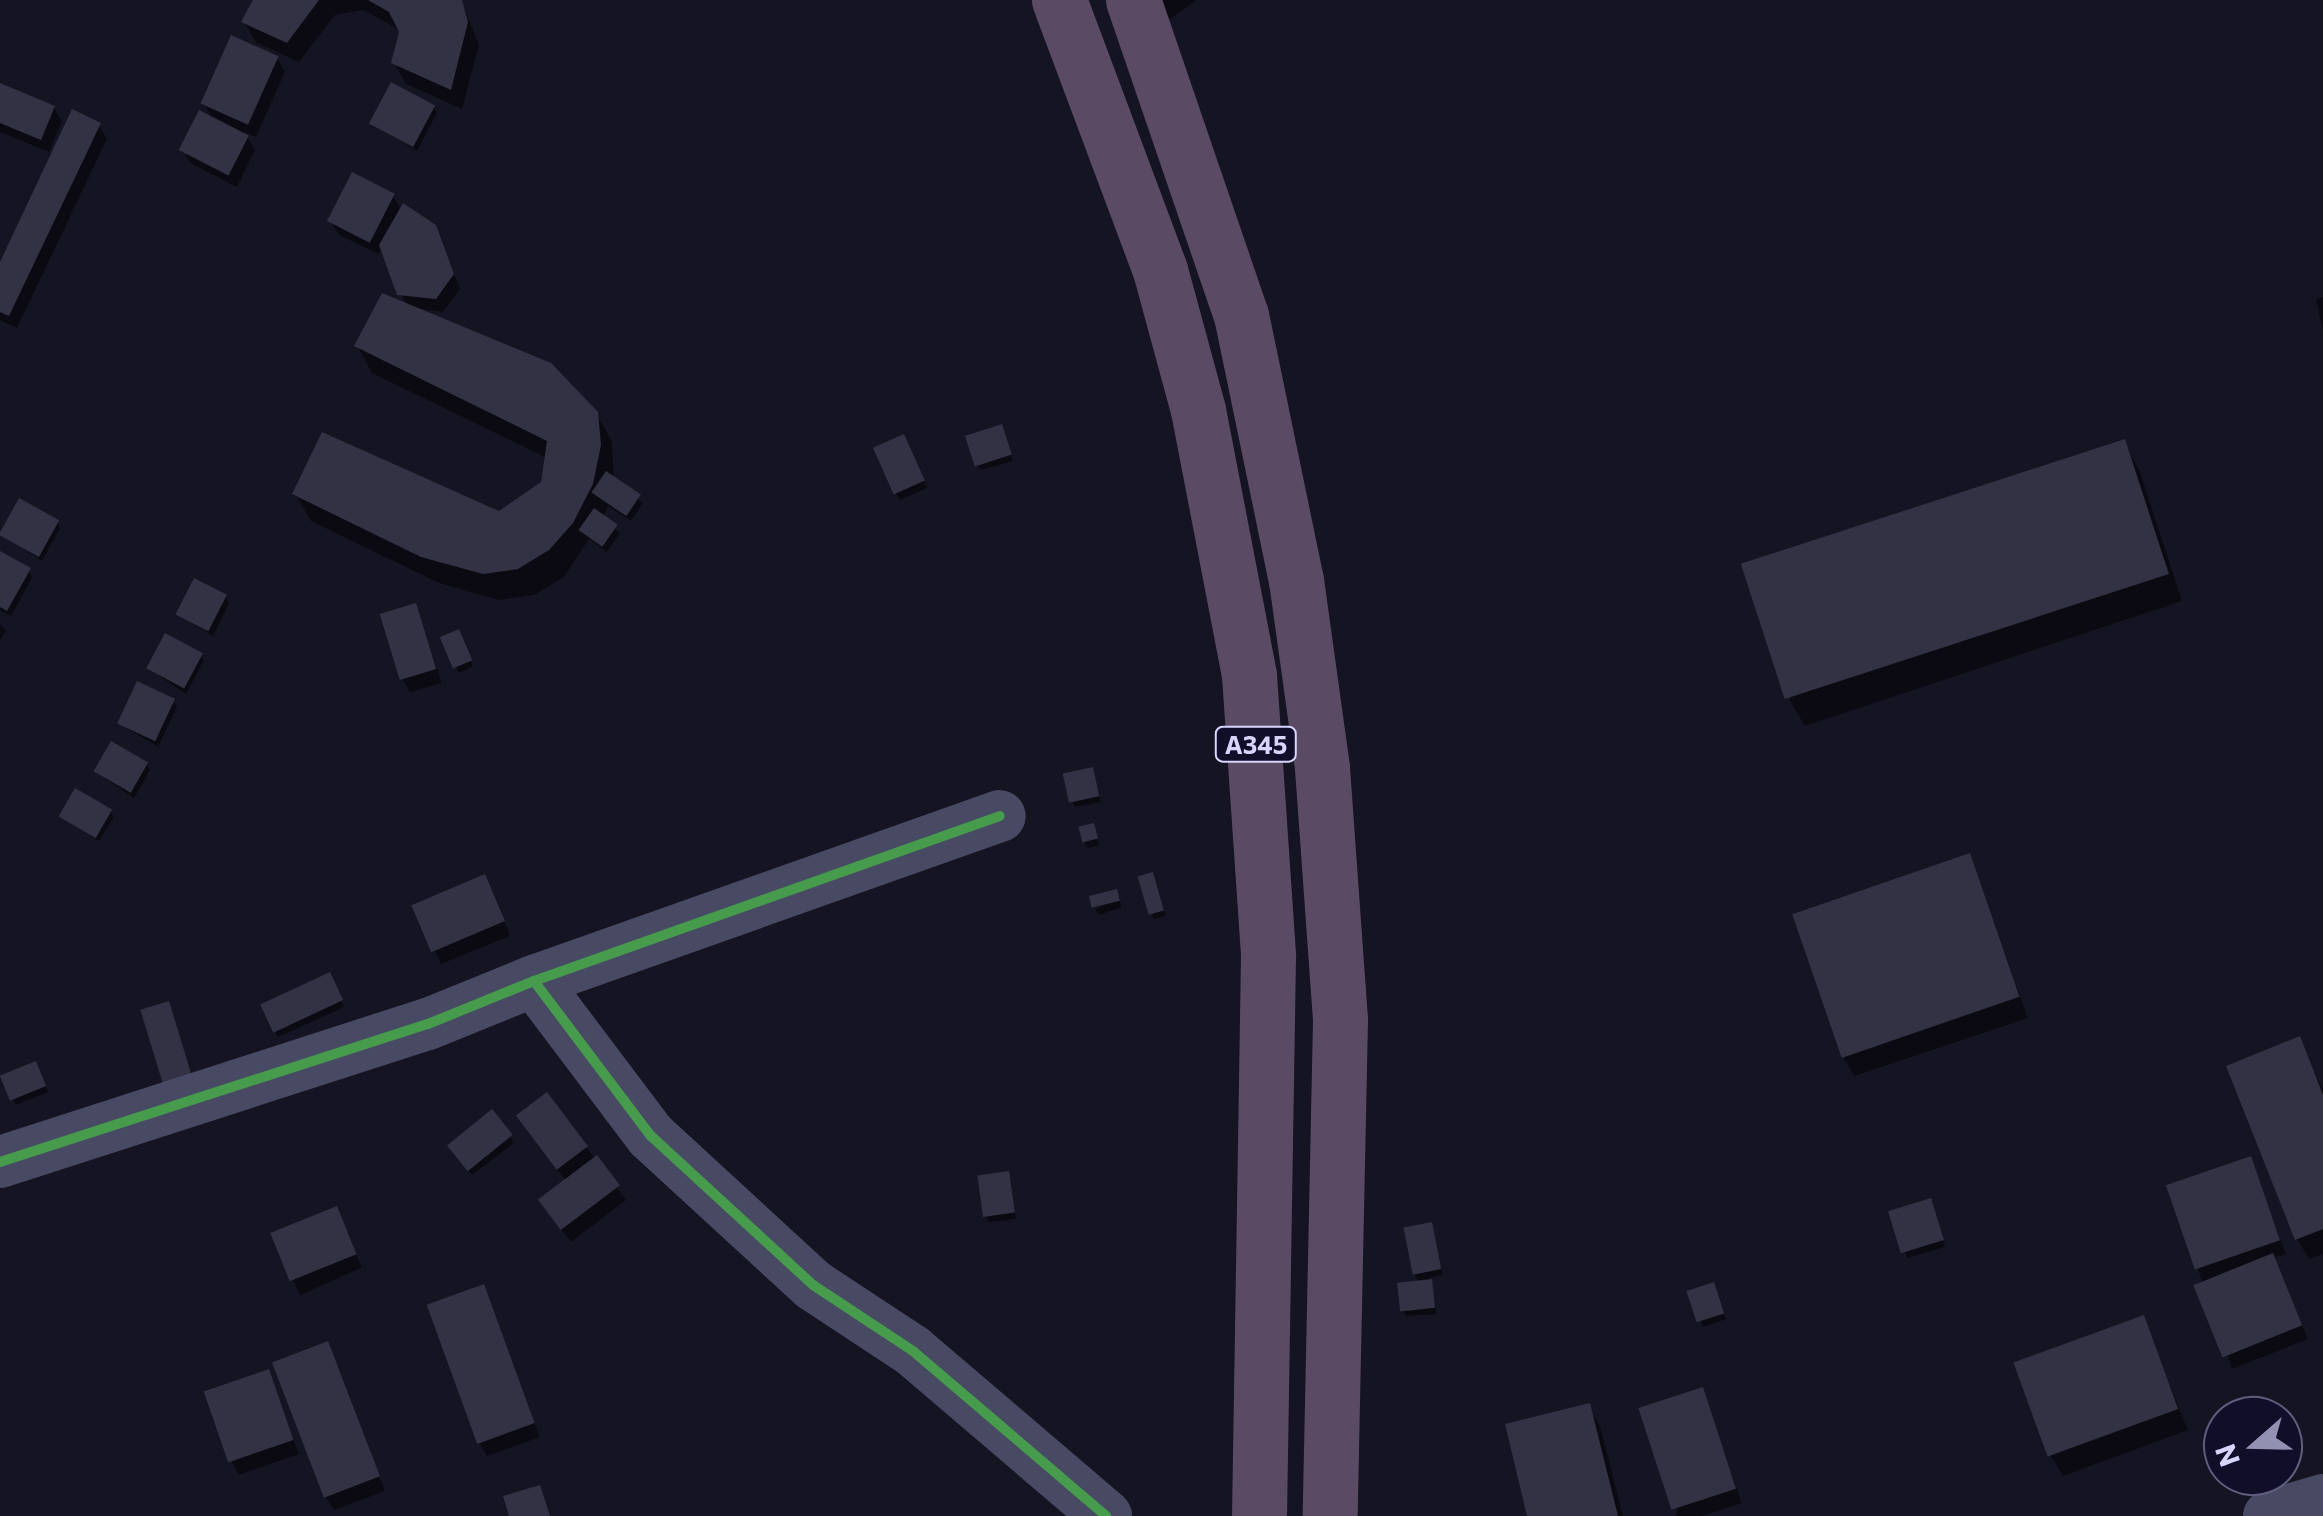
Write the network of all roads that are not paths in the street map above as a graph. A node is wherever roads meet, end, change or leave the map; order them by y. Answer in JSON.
{"nodes":[{"id":1,"x":1059,"y":0,"type":"edge"},
{"id":2,"x":1133,"y":0,"type":"edge"},
{"id":3,"x":1000,"y":816,"type":"dead end"},
{"id":4,"x":534,"y":981,"type":"junction"},
{"id":5,"x":0,"y":1162,"type":"edge"},
{"id":6,"x":2323,"y":1500,"type":"edge"},
{"id":7,"x":1106,"y":1516,"type":"edge"},
{"id":8,"x":1259,"y":1516,"type":"edge"},
{"id":9,"x":1330,"y":1516,"type":"edge"},
{"id":10,"x":2269,"y":1516,"type":"edge"}],
"edges":[{"from":1,"to":8,"type":"highway","number":"A345"},
{"from":2,"to":9,"type":"highway","number":"A345"},
{"from":3,"to":4,"type":"street"},
{"from":4,"to":5,"type":"street"},
{"from":4,"to":7,"type":"street"},
{"from":6,"to":10,"type":"street"}]}
